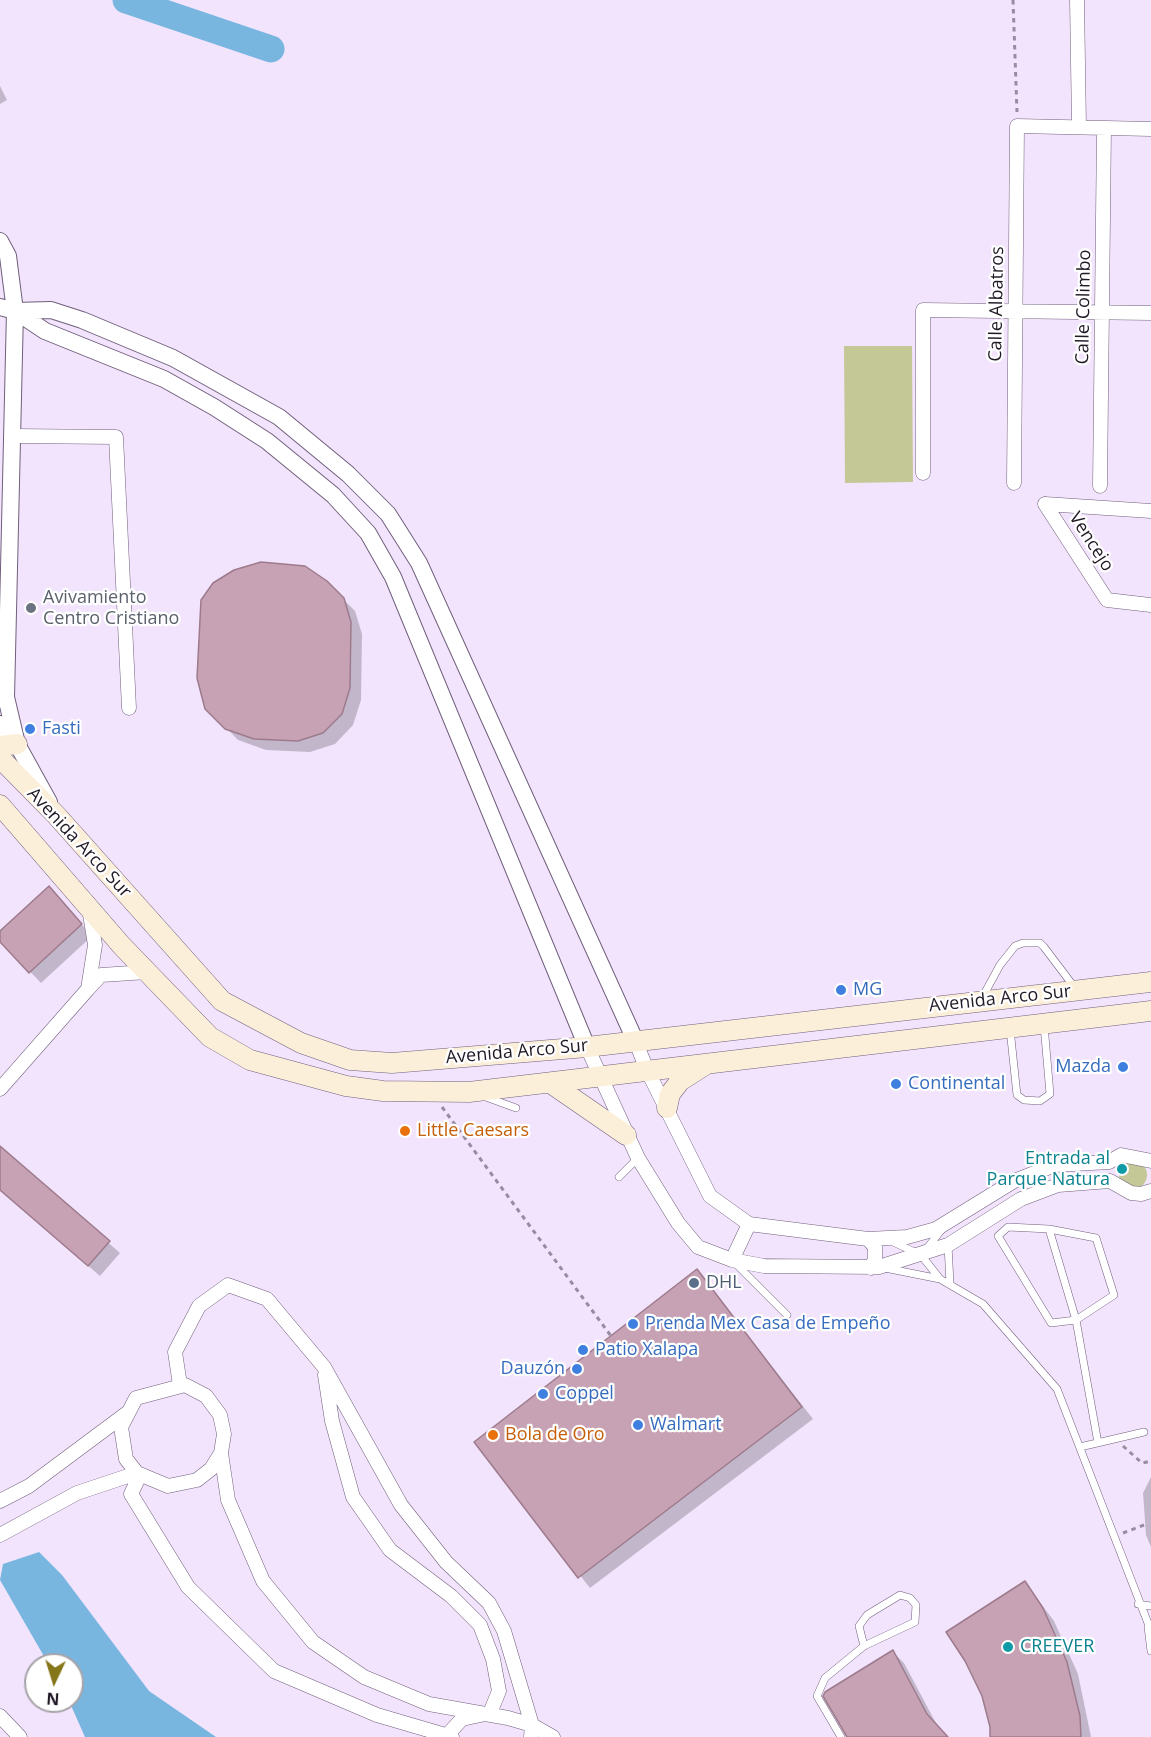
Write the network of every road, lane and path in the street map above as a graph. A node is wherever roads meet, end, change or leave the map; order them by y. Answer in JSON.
{"nodes":[{"id":1,"x":1013,"y":0,"type":"edge"},
{"id":2,"x":1077,"y":0,"type":"edge"},
{"id":3,"x":1017,"y":126,"type":"junction"},
{"id":4,"x":1079,"y":126,"type":"junction"},
{"id":5,"x":1104,"y":128,"type":"junction"},
{"id":6,"x":1151,"y":129,"type":"edge"},
{"id":7,"x":0,"y":241,"type":"edge"},
{"id":8,"x":8,"y":309,"type":"edge"},
{"id":9,"x":1015,"y":311,"type":"junction"},
{"id":10,"x":1102,"y":312,"type":"junction"},
{"id":11,"x":1151,"y":313,"type":"edge"},
{"id":12,"x":14,"y":436,"type":"junction"},
{"id":13,"x":923,"y":474,"type":"dead end"},
{"id":14,"x":1014,"y":483,"type":"dead end"},
{"id":15,"x":1100,"y":486,"type":"dead end"},
{"id":16,"x":1151,"y":511,"type":"edge"},
{"id":17,"x":4,"y":589,"type":"edge"},
{"id":18,"x":1151,"y":605,"type":"edge"},
{"id":19,"x":129,"y":708,"type":"dead end"},
{"id":20,"x":0,"y":724,"type":"edge"},
{"id":21,"x":8,"y":745,"type":"edge"},
{"id":22,"x":0,"y":758,"type":"edge"},
{"id":23,"x":0,"y":805,"type":"edge"},
{"id":24,"x":57,"y":816,"type":"junction"},
{"id":25,"x":88,"y":906,"type":"junction"},
{"id":26,"x":147,"y":972,"type":"junction"},
{"id":27,"x":1151,"y":982,"type":"edge"},
{"id":28,"x":88,"y":989,"type":"junction"},
{"id":29,"x":1077,"y":990,"type":"junction"},
{"id":30,"x":980,"y":1001,"type":"junction"},
{"id":31,"x":1151,"y":1011,"type":"edge"},
{"id":32,"x":1044,"y":1023,"type":"junction"},
{"id":33,"x":1010,"y":1027,"type":"junction"},
{"id":34,"x":635,"y":1040,"type":"junction"},
{"id":35,"x":587,"y":1047,"type":"junction"},
{"id":36,"x":710,"y":1061,"type":"junction"},
{"id":37,"x":647,"y":1070,"type":"junction"},
{"id":38,"x":600,"y":1077,"type":"junction"},
{"id":39,"x":552,"y":1084,"type":"junction"},
{"id":40,"x":0,"y":1089,"type":"edge"},
{"id":41,"x":469,"y":1092,"type":"junction"},
{"id":42,"x":433,"y":1094,"type":"junction"},
{"id":43,"x":516,"y":1108,"type":"dead end"},
{"id":44,"x":667,"y":1108,"type":"junction"},
{"id":45,"x":626,"y":1135,"type":"junction"},
{"id":46,"x":638,"y":1158,"type":"junction"},
{"id":47,"x":1151,"y":1161,"type":"edge"},
{"id":48,"x":1109,"y":1162,"type":"junction"},
{"id":49,"x":620,"y":1177,"type":"dead end"},
{"id":50,"x":1110,"y":1181,"type":"junction"},
{"id":51,"x":1151,"y":1191,"type":"edge"},
{"id":52,"x":947,"y":1222,"type":"junction"},
{"id":53,"x":749,"y":1224,"type":"junction"},
{"id":54,"x":1049,"y":1229,"type":"junction"},
{"id":55,"x":885,"y":1238,"type":"junction"},
{"id":56,"x":868,"y":1239,"type":"junction"},
{"id":57,"x":948,"y":1245,"type":"junction"},
{"id":58,"x":921,"y":1255,"type":"junction"},
{"id":59,"x":732,"y":1260,"type":"junction"},
{"id":60,"x":875,"y":1267,"type":"junction"},
{"id":61,"x":940,"y":1279,"type":"junction"},
{"id":62,"x":950,"y":1284,"type":"junction"},
{"id":63,"x":787,"y":1315,"type":"dead end"},
{"id":64,"x":1077,"y":1320,"type":"junction"},
{"id":65,"x":611,"y":1336,"type":"dead end"},
{"id":66,"x":324,"y":1367,"type":"junction"},
{"id":67,"x":180,"y":1385,"type":"junction"},
{"id":68,"x":129,"y":1412,"type":"junction"},
{"id":69,"x":1144,"y":1432,"type":"dead end"},
{"id":70,"x":1115,"y":1438,"type":"junction"},
{"id":71,"x":1098,"y":1443,"type":"junction"},
{"id":72,"x":1080,"y":1447,"type":"junction"},
{"id":73,"x":221,"y":1453,"type":"junction"},
{"id":74,"x":1151,"y":1461,"type":"edge"},
{"id":75,"x":139,"y":1474,"type":"junction"},
{"id":76,"x":0,"y":1501,"type":"edge"},
{"id":77,"x":1144,"y":1525,"type":"dead end"},
{"id":78,"x":0,"y":1535,"type":"edge"},
{"id":79,"x":1113,"y":1537,"type":"junction"},
{"id":80,"x":1138,"y":1604,"type":"junction"},
{"id":81,"x":1151,"y":1606,"type":"edge"},
{"id":82,"x":1150,"y":1629,"type":"edge"},
{"id":83,"x":864,"y":1646,"type":"junction"},
{"id":84,"x":1151,"y":1651,"type":"edge"},
{"id":85,"x":489,"y":1713,"type":"junction"},
{"id":86,"x":0,"y":1716,"type":"edge"},
{"id":87,"x":531,"y":1731,"type":"edge"},
{"id":88,"x":450,"y":1736,"type":"edge"},
{"id":89,"x":20,"y":1737,"type":"edge"},
{"id":90,"x":554,"y":1737,"type":"edge"},
{"id":91,"x":841,"y":1737,"type":"edge"}],
"edges":[{"from":1,"to":3,"type":"path"},
{"from":2,"to":4,"type":"street"},
{"from":3,"to":4,"type":"street"},
{"from":3,"to":9,"type":"street","name":"Calle Albatros"},
{"from":4,"to":5,"type":"street"},
{"from":5,"to":6,"type":"street"},
{"from":5,"to":10,"type":"street","name":"Calle Colimbo"},
{"from":7,"to":8,"type":"street"},
{"from":8,"to":12,"type":"street"},
{"from":8,"to":34,"type":"street"},
{"from":8,"to":35,"type":"street"},
{"from":9,"to":10,"type":"street"},
{"from":9,"to":13,"type":"street"},
{"from":9,"to":14,"type":"street","name":"Calle Albatros"},
{"from":10,"to":11,"type":"street"},
{"from":10,"to":15,"type":"street","name":"Calle Colimbo"},
{"from":12,"to":17,"type":"street"},
{"from":12,"to":19,"type":"street"},
{"from":16,"to":18,"type":"street","name":"Vencejo"},
{"from":17,"to":21,"type":"street"},
{"from":20,"to":21,"type":"street"},
{"from":21,"to":24,"type":"street"},
{"from":22,"to":24,"type":"main road","name":"Avenida Arco Sur"},
{"from":23,"to":25,"type":"main road","name":"Avenida Arco Sur"},
{"from":24,"to":35,"type":"main road","name":"Avenida Arco Sur"},
{"from":25,"to":26,"type":"main road","name":"Avenida Arco Sur"},
{"from":25,"to":28,"type":"street"},
{"from":26,"to":28,"type":"street"},
{"from":26,"to":42,"type":"main road","name":"Avenida Arco Sur"},
{"from":27,"to":29,"type":"main road","name":"Avenida Arco Sur"},
{"from":28,"to":40,"type":"street"},
{"from":29,"to":30,"type":"main road","name":"Avenida Arco Sur"},
{"from":29,"to":30,"type":"lane"},
{"from":30,"to":34,"type":"main road","name":"Avenida Arco Sur"},
{"from":31,"to":32,"type":"main road","name":"Avenida Arco Sur"},
{"from":32,"to":33,"type":"main road","name":"Avenida Arco Sur"},
{"from":32,"to":33,"type":"lane"},
{"from":33,"to":36,"type":"main road","name":"Avenida Arco Sur"},
{"from":34,"to":35,"type":"main road","name":"Avenida Arco Sur"},
{"from":34,"to":37,"type":"street"},
{"from":35,"to":38,"type":"street"},
{"from":36,"to":37,"type":"main road","name":"Avenida Arco Sur"},
{"from":36,"to":44,"type":"main road"},
{"from":37,"to":38,"type":"main road","name":"Avenida Arco Sur"},
{"from":37,"to":44,"type":"street"},
{"from":38,"to":39,"type":"main road","name":"Avenida Arco Sur"},
{"from":38,"to":45,"type":"street"},
{"from":39,"to":41,"type":"main road","name":"Avenida Arco Sur"},
{"from":39,"to":45,"type":"main road"},
{"from":41,"to":42,"type":"main road","name":"Avenida Arco Sur"},
{"from":41,"to":43,"type":"lane"},
{"from":42,"to":65,"type":"path"},
{"from":44,"to":53,"type":"street"},
{"from":45,"to":46,"type":"street"},
{"from":46,"to":49,"type":"lane"},
{"from":46,"to":59,"type":"street"},
{"from":47,"to":48,"type":"street"},
{"from":48,"to":50,"type":"street"},
{"from":48,"to":52,"type":"street"},
{"from":50,"to":51,"type":"street"},
{"from":50,"to":57,"type":"street"},
{"from":52,"to":55,"type":"street"},
{"from":52,"to":58,"type":"lane"},
{"from":53,"to":56,"type":"street"},
{"from":53,"to":59,"type":"street"},
{"from":54,"to":64,"type":"lane"},
{"from":54,"to":64,"type":"lane"},
{"from":54,"to":64,"type":"lane"},
{"from":55,"to":56,"type":"street"},
{"from":55,"to":58,"type":"lane"},
{"from":56,"to":60,"type":"street"},
{"from":57,"to":58,"type":"street"},
{"from":57,"to":62,"type":"lane"},
{"from":58,"to":60,"type":"street"},
{"from":58,"to":61,"type":"lane"},
{"from":59,"to":60,"type":"street"},
{"from":59,"to":63,"type":"lane"},
{"from":60,"to":61,"type":"lane"},
{"from":61,"to":62,"type":"lane"},
{"from":62,"to":72,"type":"lane"},
{"from":64,"to":71,"type":"lane"},
{"from":66,"to":67,"type":"street"},
{"from":66,"to":85,"type":"street"},
{"from":66,"to":87,"type":"street"},
{"from":67,"to":68,"type":"street"},
{"from":67,"to":73,"type":"street"},
{"from":68,"to":75,"type":"street"},
{"from":68,"to":76,"type":"street"},
{"from":69,"to":70,"type":"lane"},
{"from":70,"to":71,"type":"lane"},
{"from":70,"to":74,"type":"path"},
{"from":71,"to":72,"type":"lane"},
{"from":72,"to":79,"type":"lane"},
{"from":73,"to":75,"type":"street"},
{"from":73,"to":85,"type":"street"},
{"from":75,"to":78,"type":"street"},
{"from":75,"to":88,"type":"street"},
{"from":77,"to":79,"type":"path"},
{"from":79,"to":80,"type":"lane"},
{"from":80,"to":81,"type":"lane"},
{"from":80,"to":82,"type":"lane"},
{"from":82,"to":84,"type":"lane"},
{"from":83,"to":83,"type":"lane"},
{"from":83,"to":91,"type":"lane"},
{"from":85,"to":87,"type":"street"},
{"from":85,"to":88,"type":"street"},
{"from":86,"to":89,"type":"street"},
{"from":87,"to":90,"type":"street"}]}
